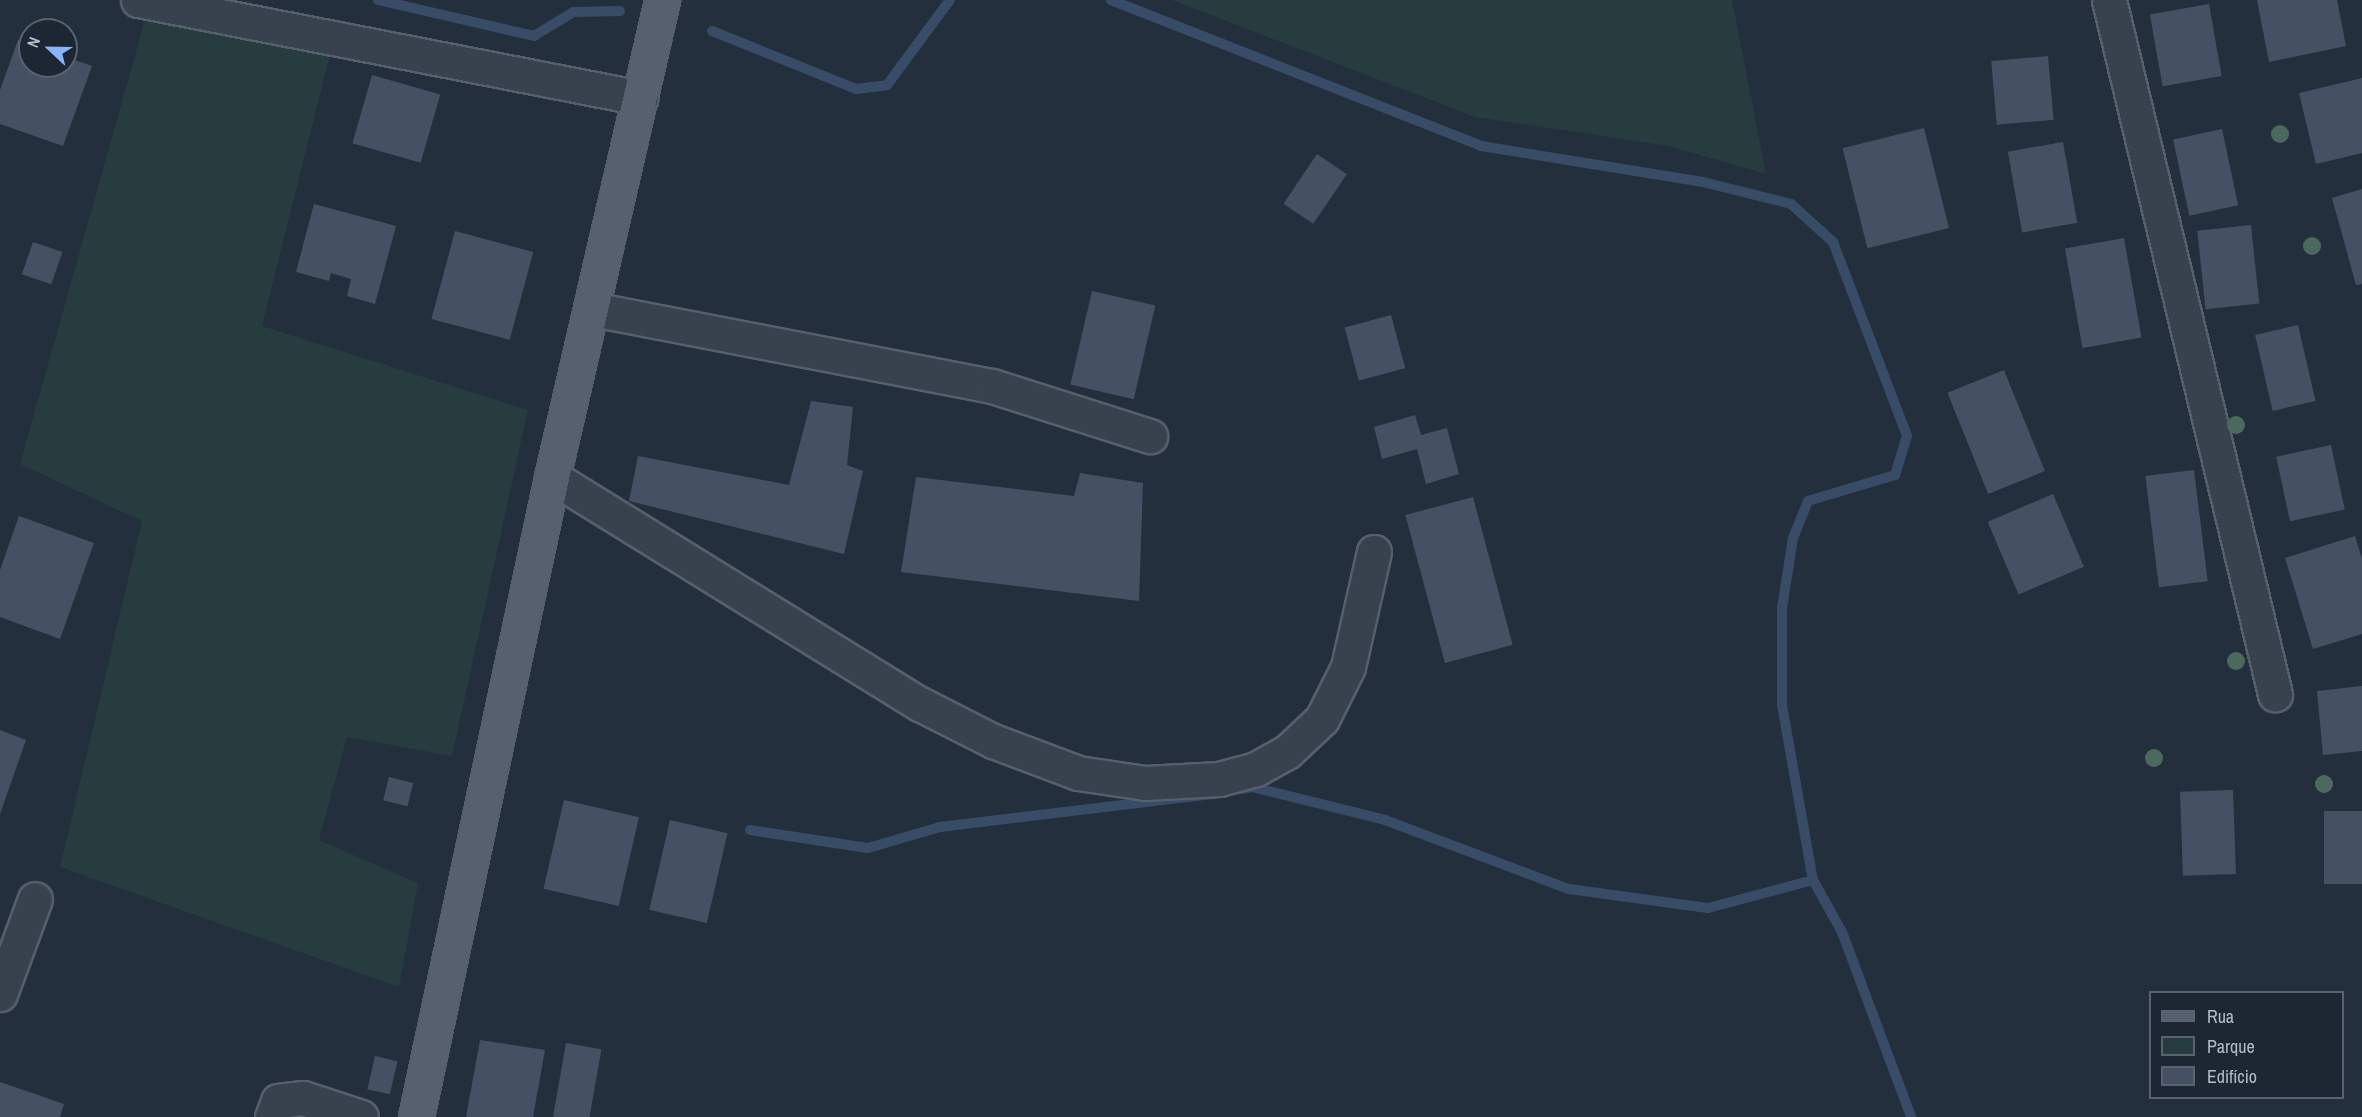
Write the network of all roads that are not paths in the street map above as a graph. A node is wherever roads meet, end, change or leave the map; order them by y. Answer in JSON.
{"nodes":[{"id":1,"x":138,"y":0,"type":"edge"},
{"id":2,"x":663,"y":0,"type":"edge"},
{"id":3,"x":2109,"y":0,"type":"edge"},
{"id":4,"x":641,"y":98,"type":"junction"},
{"id":5,"x":592,"y":309,"type":"junction"},
{"id":6,"x":1150,"y":436,"type":"dead end"},
{"id":7,"x":552,"y":477,"type":"junction"},
{"id":8,"x":1374,"y":552,"type":"dead end"},
{"id":9,"x":2275,"y":694,"type":"dead end"},
{"id":10,"x":35,"y":899,"type":"dead end"},
{"id":11,"x":0,"y":994,"type":"edge"},
{"id":12,"x":272,"y":1117,"type":"edge"},
{"id":13,"x":361,"y":1117,"type":"edge"},
{"id":14,"x":416,"y":1117,"type":"edge"}],
"edges":[{"from":1,"to":4,"type":"street"},
{"from":2,"to":4,"type":"main road"},
{"from":3,"to":9,"type":"street"},
{"from":4,"to":5,"type":"main road"},
{"from":5,"to":6,"type":"street"},
{"from":5,"to":7,"type":"main road"},
{"from":7,"to":8,"type":"street"},
{"from":7,"to":14,"type":"main road"},
{"from":10,"to":11,"type":"street"},
{"from":12,"to":13,"type":"street"}]}
